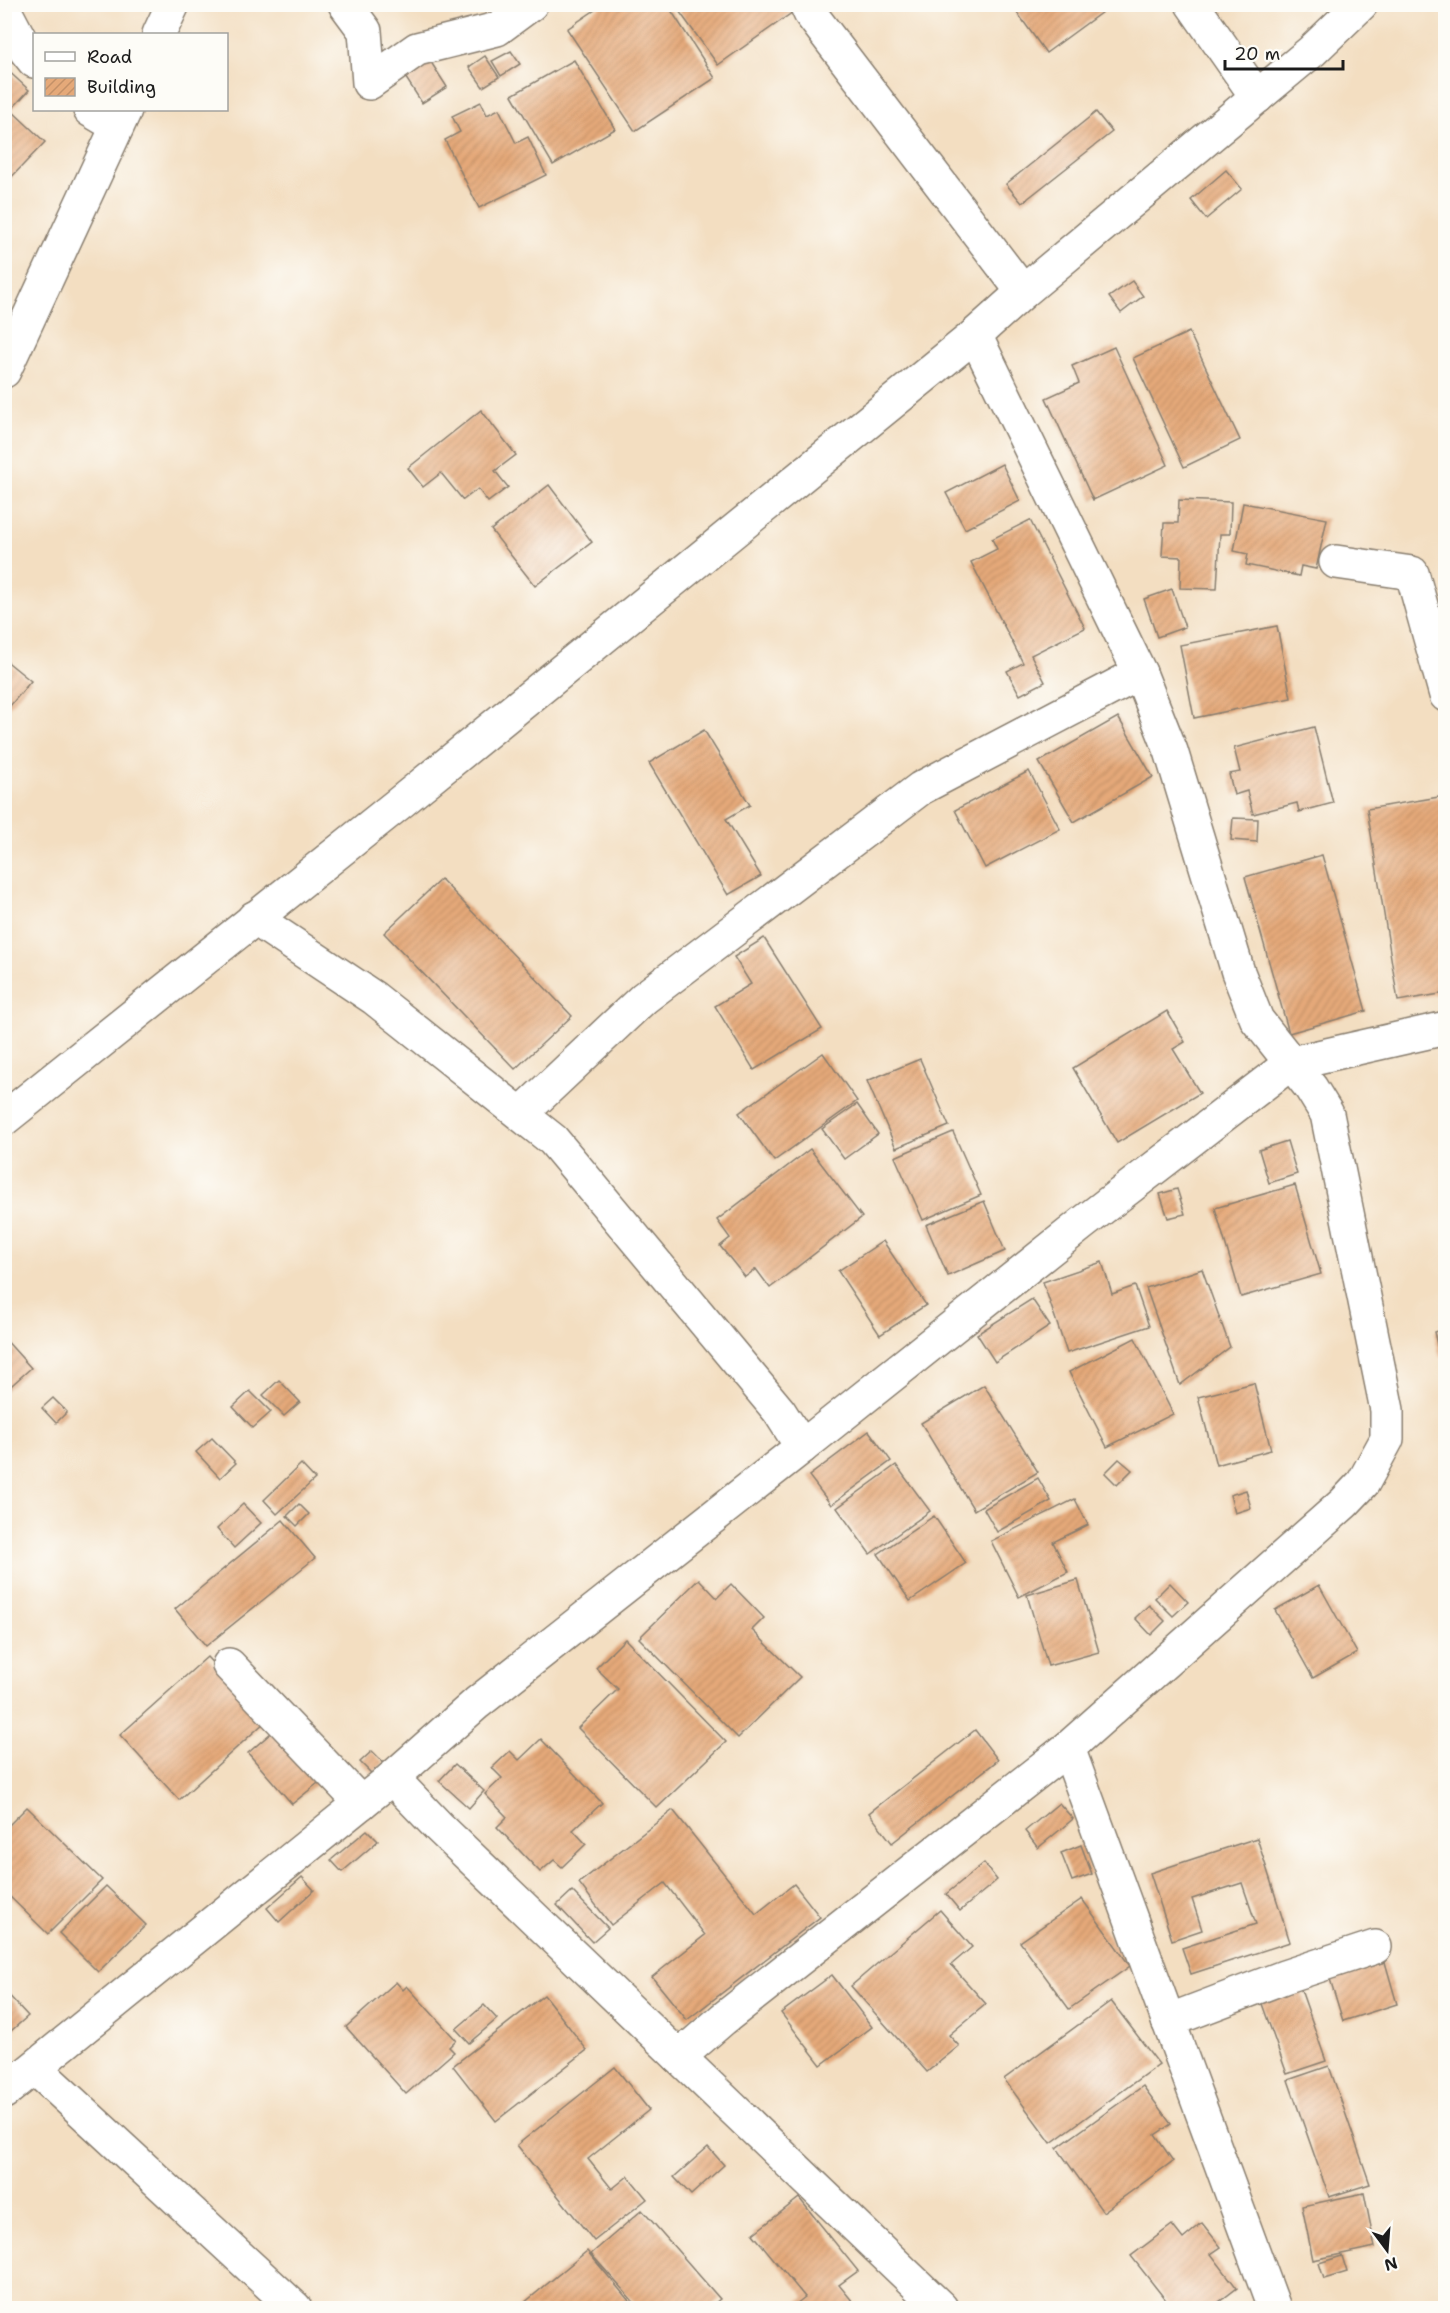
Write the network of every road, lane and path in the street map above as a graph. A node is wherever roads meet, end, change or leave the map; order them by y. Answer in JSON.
{"nodes":[{"id":1,"x":173,"y":4,"type":"edge"},
{"id":2,"x":345,"y":4,"type":"edge"},
{"id":3,"x":531,"y":4,"type":"edge"},
{"id":4,"x":806,"y":4,"type":"edge"},
{"id":5,"x":1192,"y":4,"type":"edge"},
{"id":6,"x":1361,"y":4,"type":"edge"},
{"id":7,"x":4,"y":9,"type":"edge"},
{"id":8,"x":159,"y":33,"type":"edge"},
{"id":9,"x":33,"y":60,"type":"edge"},
{"id":10,"x":1257,"y":97,"type":"junction"},
{"id":11,"x":111,"y":115,"type":"edge"},
{"id":12,"x":1023,"y":291,"type":"junction"},
{"id":13,"x":975,"y":334,"type":"junction"},
{"id":14,"x":4,"y":371,"type":"edge"},
{"id":15,"x":1336,"y":562,"type":"dead end"},
{"id":16,"x":1140,"y":673,"type":"junction"},
{"id":17,"x":1446,"y":695,"type":"edge"},
{"id":18,"x":254,"y":918,"type":"junction"},
{"id":19,"x":1446,"y":1028,"type":"edge"},
{"id":20,"x":1291,"y":1063,"type":"junction"},
{"id":21,"x":521,"y":1114,"type":"junction"},
{"id":22,"x":4,"y":1119,"type":"edge"},
{"id":23,"x":802,"y":1447,"type":"junction"},
{"id":24,"x":229,"y":1665,"type":"dead end"},
{"id":25,"x":1068,"y":1748,"type":"junction"},
{"id":26,"x":392,"y":1778,"type":"junction"},
{"id":27,"x":362,"y":1803,"type":"junction"},
{"id":28,"x":1375,"y":1947,"type":"dead end"},
{"id":29,"x":1168,"y":2021,"type":"junction"},
{"id":30,"x":678,"y":2057,"type":"junction"},
{"id":31,"x":35,"y":2067,"type":"junction"},
{"id":32,"x":4,"y":2092,"type":"edge"},
{"id":33,"x":295,"y":2308,"type":"edge"},
{"id":34,"x":941,"y":2308,"type":"edge"},
{"id":35,"x":1274,"y":2308,"type":"edge"}],
"edges":[{"from":1,"to":8,"type":"street"},
{"from":2,"to":3,"type":"street"},
{"from":4,"to":12,"type":"street"},
{"from":5,"to":10,"type":"street"},
{"from":6,"to":10,"type":"street"},
{"from":7,"to":9,"type":"street"},
{"from":10,"to":12,"type":"street"},
{"from":11,"to":14,"type":"street"},
{"from":12,"to":13,"type":"street"},
{"from":13,"to":16,"type":"street"},
{"from":13,"to":18,"type":"street"},
{"from":15,"to":17,"type":"street"},
{"from":16,"to":20,"type":"street"},
{"from":16,"to":21,"type":"street"},
{"from":18,"to":21,"type":"street"},
{"from":18,"to":22,"type":"street"},
{"from":19,"to":20,"type":"street"},
{"from":20,"to":23,"type":"street"},
{"from":20,"to":25,"type":"street"},
{"from":21,"to":23,"type":"street"},
{"from":23,"to":26,"type":"street"},
{"from":24,"to":27,"type":"street"},
{"from":25,"to":29,"type":"street"},
{"from":25,"to":30,"type":"street"},
{"from":26,"to":27,"type":"street"},
{"from":26,"to":30,"type":"street"},
{"from":27,"to":31,"type":"street"},
{"from":28,"to":29,"type":"street"},
{"from":29,"to":35,"type":"street"},
{"from":30,"to":34,"type":"street"},
{"from":31,"to":32,"type":"street"},
{"from":31,"to":33,"type":"street"}]}
